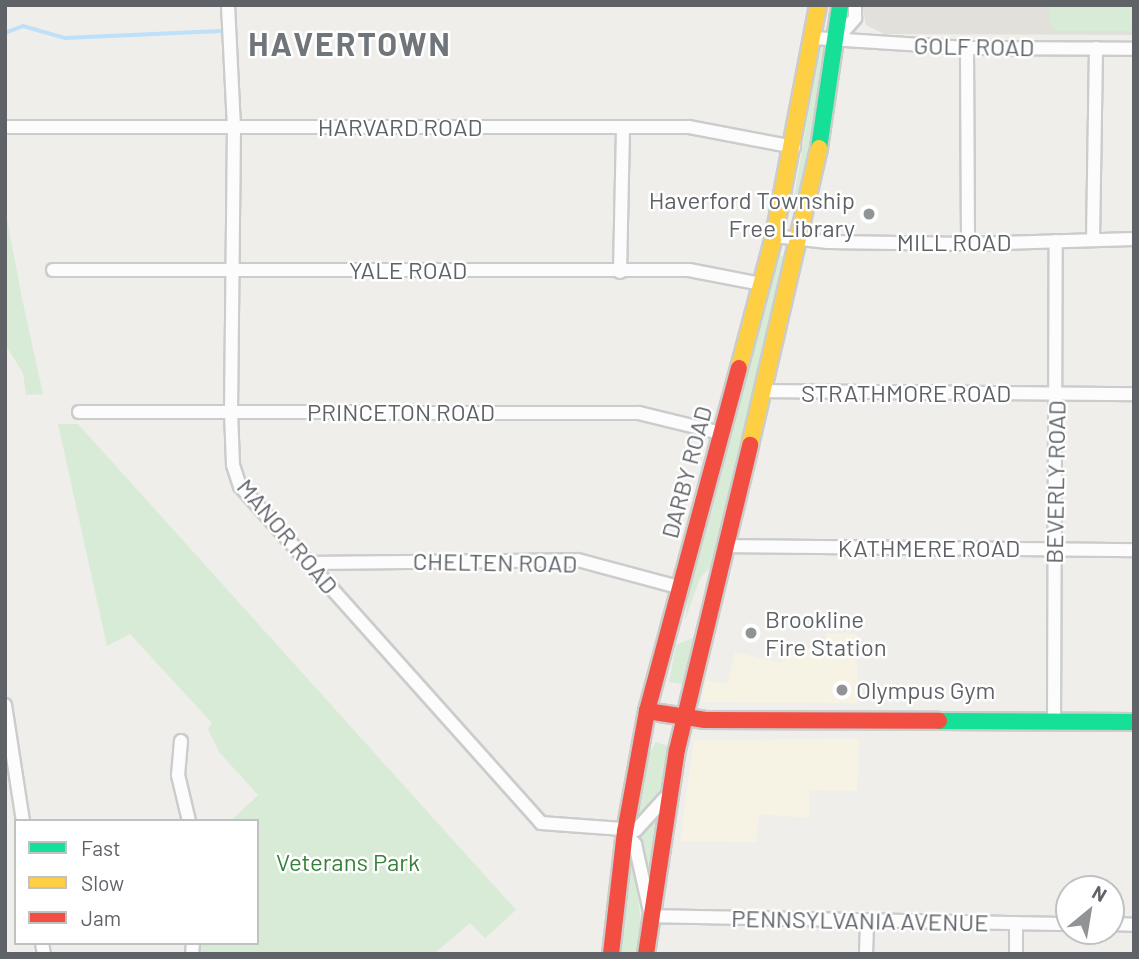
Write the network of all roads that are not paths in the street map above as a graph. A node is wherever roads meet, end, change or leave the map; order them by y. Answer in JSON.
{"nodes":[{"id":1,"x":228,"y":5,"type":"edge"},
{"id":2,"x":818,"y":5,"type":"edge"},
{"id":3,"x":840,"y":5,"type":"edge"},
{"id":4,"x":855,"y":5,"type":"edge"},
{"id":5,"x":814,"y":38,"type":"junction"},
{"id":6,"x":837,"y":39,"type":"junction"},
{"id":7,"x":967,"y":48,"type":"junction"},
{"id":8,"x":1096,"y":48,"type":"junction"},
{"id":9,"x":1134,"y":49,"type":"edge"},
{"id":10,"x":234,"y":126,"type":"junction"},
{"id":11,"x":5,"y":127,"type":"edge"},
{"id":12,"x":622,"y":128,"type":"junction"},
{"id":13,"x":794,"y":147,"type":"junction"},
{"id":14,"x":774,"y":236,"type":"junction"},
{"id":15,"x":1134,"y":239,"type":"edge"},
{"id":16,"x":799,"y":240,"type":"junction"},
{"id":17,"x":1093,"y":240,"type":"junction"},
{"id":18,"x":1056,"y":242,"type":"junction"},
{"id":19,"x":968,"y":244,"type":"junction"},
{"id":20,"x":232,"y":268,"type":"junction"},
{"id":21,"x":53,"y":270,"type":"dead end"},
{"id":22,"x":620,"y":272,"type":"junction"},
{"id":23,"x":761,"y":284,"type":"junction"},
{"id":24,"x":762,"y":391,"type":"junction"},
{"id":25,"x":1056,"y":394,"type":"junction"},
{"id":26,"x":1134,"y":394,"type":"edge"},
{"id":27,"x":79,"y":412,"type":"dead end"},
{"id":28,"x":232,"y":412,"type":"junction"},
{"id":29,"x":721,"y":433,"type":"junction"},
{"id":30,"x":724,"y":546,"type":"junction"},
{"id":31,"x":1054,"y":549,"type":"junction"},
{"id":32,"x":1134,"y":550,"type":"edge"},
{"id":33,"x":309,"y":563,"type":"junction"},
{"id":34,"x":678,"y":587,"type":"junction"},
{"id":35,"x":707,"y":623,"type":"junction"},
{"id":36,"x":667,"y":630,"type":"junction"},
{"id":37,"x":5,"y":705,"type":"edge"},
{"id":38,"x":647,"y":711,"type":"junction"},
{"id":39,"x":683,"y":719,"type":"junction"},
{"id":40,"x":1054,"y":722,"type":"junction"},
{"id":41,"x":1134,"y":722,"type":"edge"},
{"id":42,"x":181,"y":741,"type":"dead end"},
{"id":43,"x":671,"y":785,"type":"junction"},
{"id":44,"x":23,"y":819,"type":"edge"},
{"id":45,"x":189,"y":819,"type":"edge"},
{"id":46,"x":625,"y":832,"type":"junction"},
{"id":47,"x":651,"y":916,"type":"junction"},
{"id":48,"x":867,"y":921,"type":"junction"},
{"id":49,"x":1016,"y":923,"type":"junction"},
{"id":50,"x":1055,"y":924,"type":"edge"},
{"id":51,"x":611,"y":954,"type":"edge"},
{"id":52,"x":646,"y":954,"type":"edge"},
{"id":53,"x":866,"y":954,"type":"edge"},
{"id":54,"x":1016,"y":954,"type":"edge"}],
"edges":[{"from":1,"to":10,"type":"street","name":"MANOR ROAD"},
{"from":2,"to":5,"type":"main road","name":"DARBY ROAD"},
{"from":3,"to":6,"type":"main road"},
{"from":4,"to":6,"type":"street"},
{"from":5,"to":6,"type":"street","name":"GOLF ROAD"},
{"from":5,"to":13,"type":"main road","name":"DARBY ROAD"},
{"from":6,"to":7,"type":"street","name":"GOLF ROAD"},
{"from":6,"to":16,"type":"main road"},
{"from":7,"to":8,"type":"street","name":"GOLF ROAD"},
{"from":7,"to":19,"type":"street"},
{"from":8,"to":9,"type":"street","name":"GOLF ROAD"},
{"from":8,"to":17,"type":"street"},
{"from":10,"to":11,"type":"street","name":"HARVARD ROAD"},
{"from":10,"to":12,"type":"street","name":"HARVARD ROAD"},
{"from":10,"to":20,"type":"street","name":"MANOR ROAD"},
{"from":12,"to":13,"type":"street","name":"HARVARD ROAD"},
{"from":12,"to":22,"type":"street"},
{"from":13,"to":14,"type":"main road","name":"DARBY ROAD"},
{"from":14,"to":16,"type":"street","name":"MILL ROAD"},
{"from":14,"to":23,"type":"main road","name":"DARBY ROAD"},
{"from":15,"to":17,"type":"street","name":"MILL ROAD"},
{"from":16,"to":19,"type":"street","name":"MILL ROAD"},
{"from":16,"to":24,"type":"main road"},
{"from":17,"to":18,"type":"street","name":"MILL ROAD"},
{"from":18,"to":19,"type":"street","name":"MILL ROAD"},
{"from":18,"to":25,"type":"street","name":"BEVERLY ROAD"},
{"from":20,"to":21,"type":"street","name":"YALE ROAD"},
{"from":20,"to":22,"type":"street","name":"YALE ROAD"},
{"from":20,"to":28,"type":"street","name":"MANOR ROAD"},
{"from":22,"to":23,"type":"street","name":"YALE ROAD"},
{"from":23,"to":29,"type":"main road","name":"DARBY ROAD"},
{"from":24,"to":25,"type":"street","name":"STRATHMORE ROAD"},
{"from":24,"to":30,"type":"main road"},
{"from":25,"to":26,"type":"street","name":"STRATHMORE ROAD"},
{"from":25,"to":31,"type":"street","name":"BEVERLY ROAD"},
{"from":27,"to":28,"type":"street","name":"PRINCETON ROAD"},
{"from":28,"to":29,"type":"street","name":"PRINCETON ROAD"},
{"from":28,"to":33,"type":"street","name":"MANOR ROAD"},
{"from":29,"to":34,"type":"main road","name":"DARBY ROAD"},
{"from":30,"to":31,"type":"street","name":"KATHMERE ROAD"},
{"from":30,"to":35,"type":"main road"},
{"from":31,"to":32,"type":"street","name":"KATHMERE ROAD"},
{"from":31,"to":40,"type":"street","name":"BEVERLY ROAD"},
{"from":33,"to":34,"type":"street","name":"CHELTEN ROAD"},
{"from":33,"to":46,"type":"street","name":"MANOR ROAD"},
{"from":34,"to":36,"type":"main road","name":"DARBY ROAD"},
{"from":35,"to":36,"type":"main road"},
{"from":35,"to":39,"type":"main road"},
{"from":36,"to":38,"type":"main road","name":"DARBY ROAD"},
{"from":37,"to":44,"type":"street"},
{"from":38,"to":39,"type":"main road"},
{"from":38,"to":46,"type":"main road","name":"DARBY ROAD"},
{"from":39,"to":40,"type":"main road"},
{"from":39,"to":43,"type":"main road"},
{"from":40,"to":41,"type":"main road"},
{"from":42,"to":45,"type":"street"},
{"from":43,"to":46,"type":"street"},
{"from":43,"to":47,"type":"main road"},
{"from":46,"to":47,"type":"street"},
{"from":46,"to":51,"type":"main road","name":"DARBY ROAD"},
{"from":47,"to":48,"type":"street","name":"PENNSYLVANIA AVENUE"},
{"from":47,"to":52,"type":"main road"},
{"from":48,"to":49,"type":"street","name":"PENNSYLVANIA AVENUE"},
{"from":48,"to":53,"type":"street"},
{"from":49,"to":50,"type":"street","name":"PENNSYLVANIA AVENUE"},
{"from":49,"to":54,"type":"street"}]}
